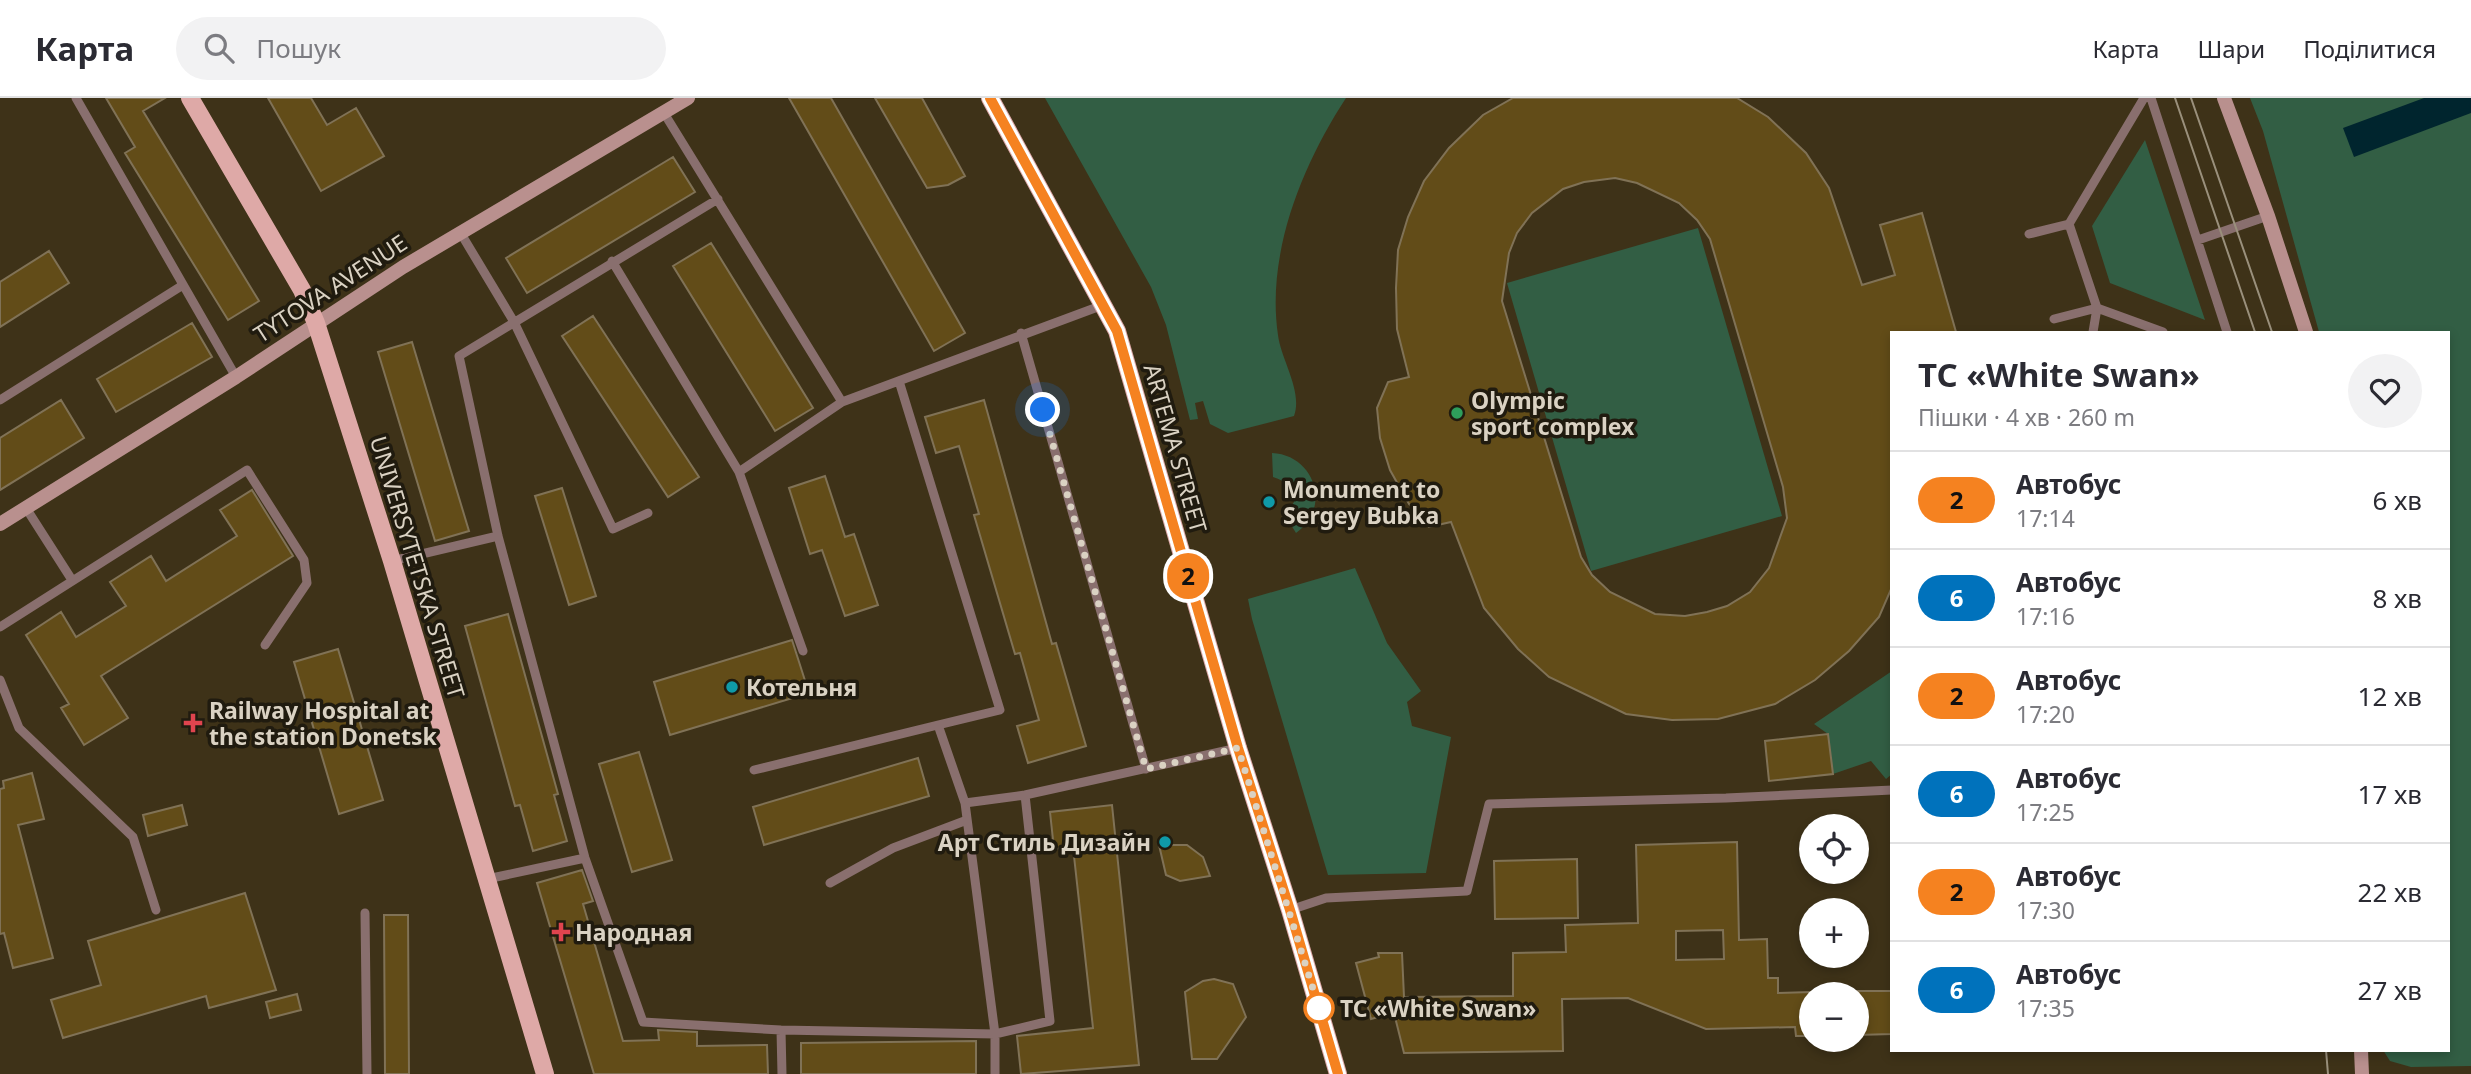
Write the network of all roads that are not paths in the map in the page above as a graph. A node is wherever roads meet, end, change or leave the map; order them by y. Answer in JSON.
{"nodes":[{"id":1,"x":76,"y":98,"type":"edge"},
{"id":2,"x":190,"y":98,"type":"edge"},
{"id":3,"x":688,"y":98,"type":"edge"},
{"id":4,"x":990,"y":98,"type":"edge"},
{"id":5,"x":2144,"y":98,"type":"edge"},
{"id":6,"x":2151,"y":98,"type":"edge"},
{"id":7,"x":2224,"y":98,"type":"edge"},
{"id":8,"x":664,"y":113,"type":"junction"},
{"id":9,"x":718,"y":199,"type":"junction"},
{"id":10,"x":2268,"y":216,"type":"junction"},
{"id":11,"x":2069,"y":224,"type":"junction"},
{"id":12,"x":460,"y":232,"type":"junction"},
{"id":13,"x":2029,"y":234,"type":"dead end"},
{"id":14,"x":2198,"y":240,"type":"junction"},
{"id":15,"x":612,"y":261,"type":"junction"},
{"id":16,"x":183,"y":285,"type":"junction"},
{"id":17,"x":1104,"y":304,"type":"junction"},
{"id":18,"x":2097,"y":308,"type":"junction"},
{"id":19,"x":2054,"y":319,"type":"dead end"},
{"id":20,"x":514,"y":322,"type":"junction"},
{"id":21,"x":316,"y":323,"type":"junction"},
{"id":22,"x":2093,"y":331,"type":"edge"},
{"id":23,"x":2160,"y":331,"type":"edge"},
{"id":24,"x":2227,"y":331,"type":"edge"},
{"id":25,"x":2306,"y":331,"type":"edge"},
{"id":26,"x":1021,"y":333,"type":"junction"},
{"id":27,"x":236,"y":377,"type":"junction"},
{"id":28,"x":899,"y":381,"type":"junction"},
{"id":29,"x":0,"y":400,"type":"edge"},
{"id":30,"x":842,"y":402,"type":"junction"},
{"id":31,"x":739,"y":472,"type":"junction"},
{"id":32,"x":26,"y":508,"type":"junction"},
{"id":33,"x":648,"y":513,"type":"dead end"},
{"id":34,"x":0,"y":524,"type":"edge"},
{"id":35,"x":498,"y":536,"type":"junction"},
{"id":36,"x":392,"y":561,"type":"junction"},
{"id":37,"x":72,"y":580,"type":"junction"},
{"id":38,"x":0,"y":627,"type":"edge"},
{"id":39,"x":265,"y":645,"type":"dead end"},
{"id":40,"x":803,"y":651,"type":"dead end"},
{"id":41,"x":0,"y":680,"type":"edge"},
{"id":42,"x":938,"y":724,"type":"junction"},
{"id":43,"x":1238,"y":748,"type":"junction"},
{"id":44,"x":1146,"y":769,"type":"junction"},
{"id":45,"x":754,"y":770,"type":"dead end"},
{"id":46,"x":1890,"y":790,"type":"edge"},
{"id":47,"x":1025,"y":795,"type":"junction"},
{"id":48,"x":965,"y":803,"type":"junction"},
{"id":49,"x":967,"y":820,"type":"junction"},
{"id":50,"x":586,"y":858,"type":"junction"},
{"id":51,"x":487,"y":879,"type":"junction"},
{"id":52,"x":830,"y":883,"type":"dead end"},
{"id":53,"x":156,"y":910,"type":"dead end"},
{"id":54,"x":1290,"y":910,"type":"junction"},
{"id":55,"x":365,"y":913,"type":"dead end"},
{"id":56,"x":781,"y":1030,"type":"junction"},
{"id":57,"x":995,"y":1034,"type":"junction"},
{"id":58,"x":2361,"y":1052,"type":"edge"},
{"id":59,"x":367,"y":1074,"type":"edge"},
{"id":60,"x":545,"y":1074,"type":"edge"},
{"id":61,"x":782,"y":1074,"type":"edge"},
{"id":62,"x":995,"y":1074,"type":"edge"},
{"id":63,"x":1338,"y":1074,"type":"edge"},
{"id":64,"x":2362,"y":1074,"type":"edge"}],
"edges":[{"from":1,"to":16,"type":"lane"},
{"from":2,"to":21,"type":"main road","name":"UNIVERSYTETSKA STREET"},
{"from":3,"to":8,"type":"street","name":"TYTOVA AVENUE"},
{"from":4,"to":17,"type":"main road","name":"ARTEMA STREET"},
{"from":5,"to":11,"type":"lane"},
{"from":6,"to":14,"type":"lane"},
{"from":7,"to":10,"type":"street"},
{"from":8,"to":9,"type":"lane"},
{"from":8,"to":12,"type":"street","name":"TYTOVA AVENUE"},
{"from":9,"to":15,"type":"lane"},
{"from":9,"to":30,"type":"lane"},
{"from":10,"to":14,"type":"lane"},
{"from":10,"to":25,"type":"street"},
{"from":11,"to":13,"type":"lane"},
{"from":11,"to":18,"type":"lane"},
{"from":12,"to":20,"type":"lane"},
{"from":12,"to":21,"type":"street","name":"TYTOVA AVENUE"},
{"from":14,"to":24,"type":"lane"},
{"from":15,"to":20,"type":"lane"},
{"from":15,"to":31,"type":"lane"},
{"from":16,"to":27,"type":"lane"},
{"from":16,"to":29,"type":"lane"},
{"from":17,"to":26,"type":"lane"},
{"from":17,"to":43,"type":"main road","name":"ARTEMA STREET"},
{"from":18,"to":19,"type":"lane"},
{"from":18,"to":22,"type":"lane"},
{"from":18,"to":23,"type":"lane"},
{"from":20,"to":33,"type":"lane"},
{"from":20,"to":35,"type":"lane"},
{"from":21,"to":27,"type":"street","name":"TYTOVA AVENUE"},
{"from":21,"to":36,"type":"main road","name":"UNIVERSYTETSKA STREET"},
{"from":26,"to":28,"type":"lane"},
{"from":26,"to":44,"type":"lane"},
{"from":27,"to":32,"type":"street","name":"TYTOVA AVENUE"},
{"from":28,"to":30,"type":"lane"},
{"from":28,"to":42,"type":"lane"},
{"from":30,"to":31,"type":"lane"},
{"from":31,"to":40,"type":"lane"},
{"from":32,"to":34,"type":"street","name":"TYTOVA AVENUE"},
{"from":32,"to":37,"type":"lane"},
{"from":35,"to":36,"type":"lane"},
{"from":35,"to":50,"type":"lane"},
{"from":36,"to":51,"type":"main road","name":"UNIVERSYTETSKA STREET"},
{"from":37,"to":38,"type":"lane"},
{"from":37,"to":39,"type":"lane"},
{"from":41,"to":53,"type":"lane"},
{"from":42,"to":45,"type":"lane"},
{"from":42,"to":48,"type":"lane"},
{"from":43,"to":44,"type":"lane"},
{"from":43,"to":54,"type":"main road","name":"ARTEMA STREET"},
{"from":44,"to":47,"type":"lane"},
{"from":46,"to":54,"type":"lane"},
{"from":47,"to":48,"type":"lane"},
{"from":47,"to":57,"type":"lane"},
{"from":48,"to":49,"type":"lane"},
{"from":49,"to":52,"type":"lane"},
{"from":49,"to":57,"type":"lane"},
{"from":50,"to":51,"type":"lane"},
{"from":50,"to":56,"type":"lane"},
{"from":51,"to":60,"type":"main road","name":"UNIVERSYTETSKA STREET"},
{"from":54,"to":63,"type":"main road","name":"ARTEMA STREET"},
{"from":55,"to":59,"type":"lane"},
{"from":56,"to":57,"type":"lane"},
{"from":56,"to":61,"type":"lane"},
{"from":57,"to":62,"type":"lane"},
{"from":58,"to":64,"type":"street"}]}
